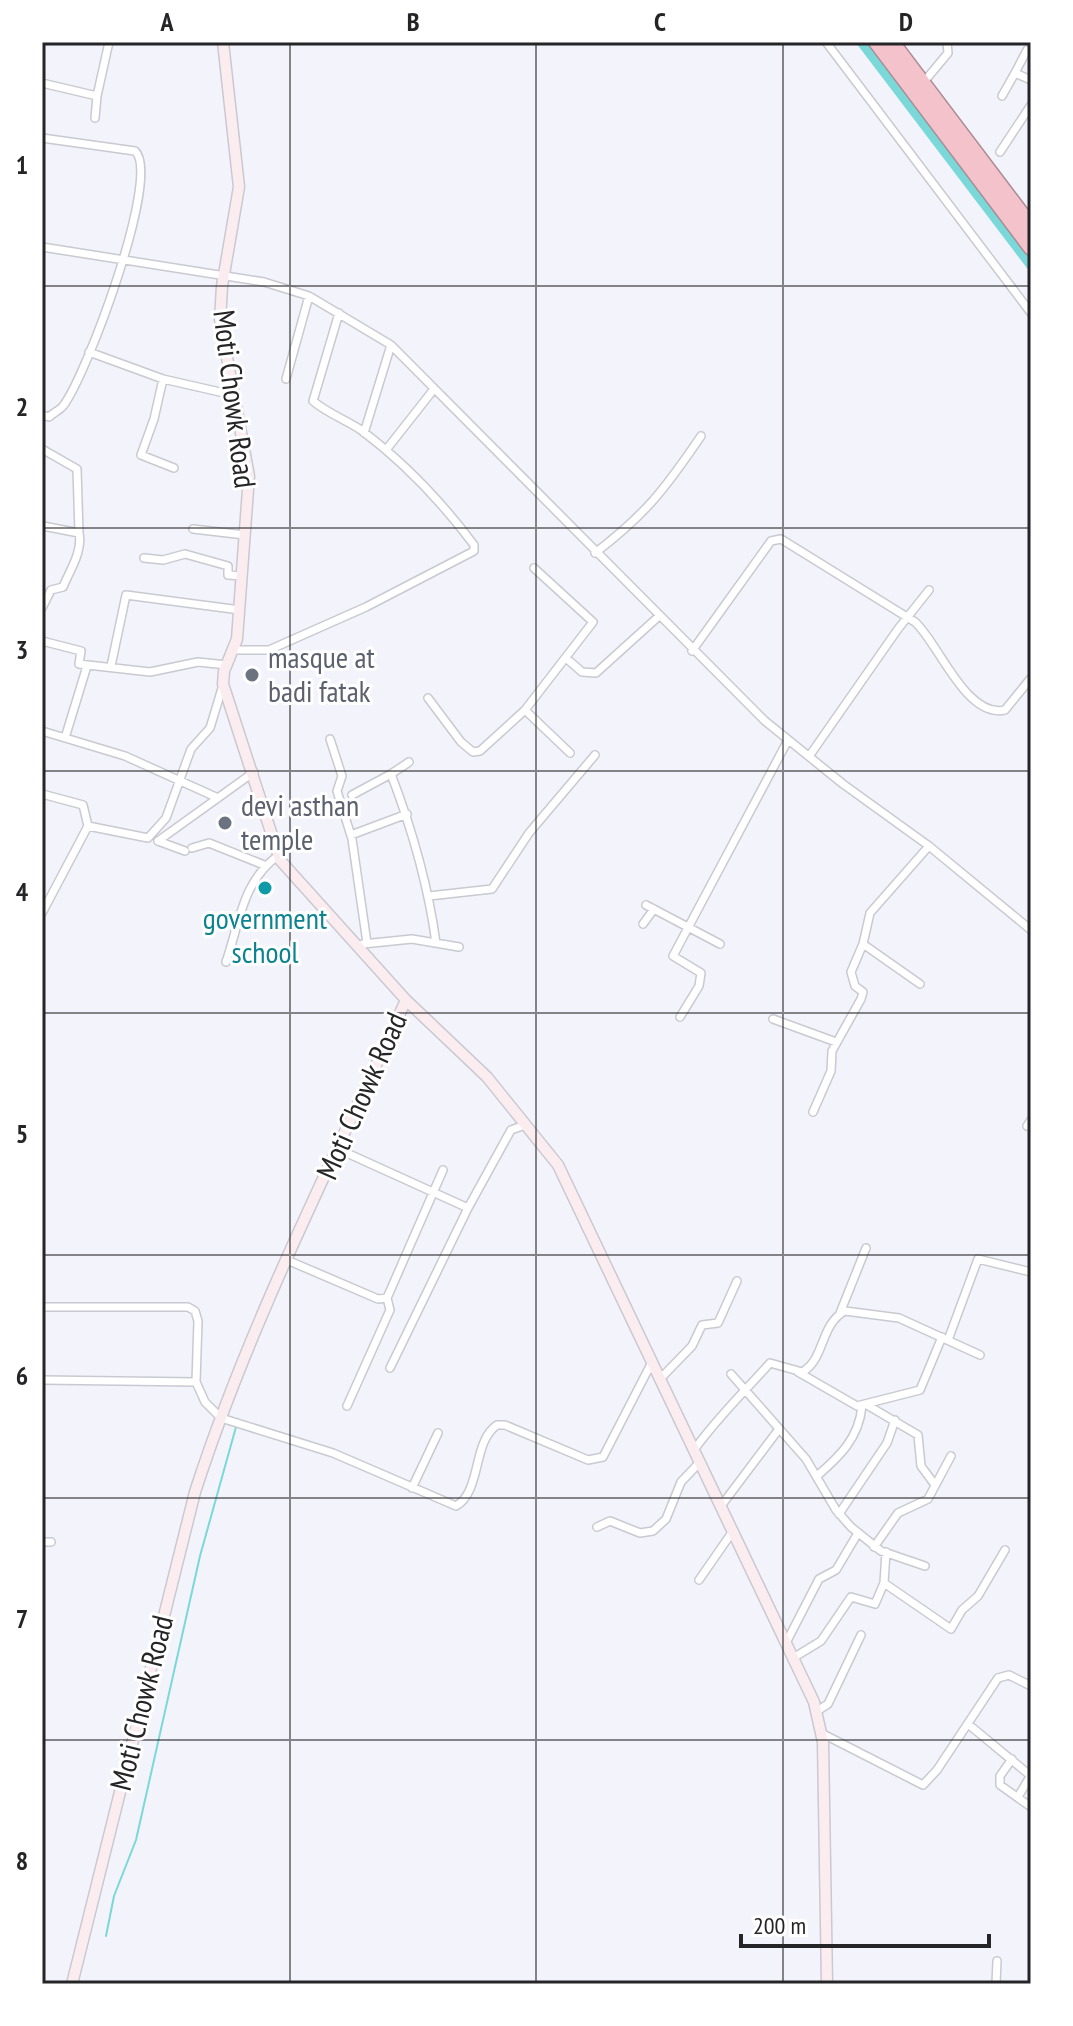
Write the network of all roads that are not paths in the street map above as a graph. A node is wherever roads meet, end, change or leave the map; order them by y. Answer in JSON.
{"nodes":[{"id":1,"x":109,"y":42,"type":"edge"},
{"id":2,"x":223,"y":42,"type":"edge"},
{"id":3,"x":826,"y":42,"type":"edge"},
{"id":4,"x":876,"y":42,"type":"edge"},
{"id":5,"x":892,"y":42,"type":"edge"},
{"id":6,"x":947,"y":42,"type":"edge"},
{"id":7,"x":1027,"y":50,"type":"dead end"},
{"id":8,"x":1015,"y":73,"type":"junction"},
{"id":9,"x":1031,"y":80,"type":"edge"},
{"id":10,"x":42,"y":83,"type":"edge"},
{"id":11,"x":923,"y":83,"type":"junction"},
{"id":12,"x":97,"y":96,"type":"junction"},
{"id":13,"x":1002,"y":96,"type":"dead end"},
{"id":14,"x":1031,"y":105,"type":"edge"},
{"id":15,"x":95,"y":118,"type":"dead end"},
{"id":16,"x":42,"y":138,"type":"edge"},
{"id":17,"x":1000,"y":152,"type":"dead end"},
{"id":18,"x":1031,"y":226,"type":"edge"},
{"id":19,"x":42,"y":247,"type":"edge"},
{"id":20,"x":1031,"y":248,"type":"edge"},
{"id":21,"x":124,"y":259,"type":"junction"},
{"id":22,"x":223,"y":278,"type":"junction"},
{"id":23,"x":309,"y":296,"type":"junction"},
{"id":24,"x":339,"y":313,"type":"junction"},
{"id":25,"x":1031,"y":313,"type":"edge"},
{"id":26,"x":391,"y":345,"type":"junction"},
{"id":27,"x":89,"y":352,"type":"junction"},
{"id":28,"x":163,"y":379,"type":"junction"},
{"id":29,"x":286,"y":379,"type":"dead end"},
{"id":30,"x":434,"y":389,"type":"junction"},
{"id":31,"x":233,"y":395,"type":"junction"},
{"id":32,"x":42,"y":415,"type":"edge"},
{"id":33,"x":364,"y":433,"type":"junction"},
{"id":34,"x":701,"y":436,"type":"dead end"},
{"id":35,"x":42,"y":449,"type":"edge"},
{"id":36,"x":386,"y":450,"type":"junction"},
{"id":37,"x":174,"y":468,"type":"dead end"},
{"id":38,"x":43,"y":526,"type":"edge"},
{"id":39,"x":193,"y":529,"type":"dead end"},
{"id":40,"x":79,"y":533,"type":"junction"},
{"id":41,"x":245,"y":535,"type":"junction"},
{"id":42,"x":595,"y":553,"type":"junction"},
{"id":43,"x":144,"y":558,"type":"dead end"},
{"id":44,"x":534,"y":568,"type":"dead end"},
{"id":45,"x":242,"y":576,"type":"junction"},
{"id":46,"x":929,"y":590,"type":"dead end"},
{"id":47,"x":42,"y":608,"type":"edge"},
{"id":48,"x":240,"y":610,"type":"junction"},
{"id":49,"x":658,"y":617,"type":"junction"},
{"id":50,"x":908,"y":617,"type":"junction"},
{"id":51,"x":42,"y":641,"type":"edge"},
{"id":52,"x":233,"y":650,"type":"junction"},
{"id":53,"x":692,"y":651,"type":"junction"},
{"id":54,"x":566,"y":658,"type":"junction"},
{"id":55,"x":227,"y":665,"type":"junction"},
{"id":56,"x":87,"y":666,"type":"junction"},
{"id":57,"x":111,"y":666,"type":"junction"},
{"id":58,"x":1031,"y":678,"type":"edge"},
{"id":59,"x":223,"y":684,"type":"junction"},
{"id":60,"x":428,"y":698,"type":"dead end"},
{"id":61,"x":525,"y":710,"type":"junction"},
{"id":62,"x":42,"y":731,"type":"edge"},
{"id":63,"x":65,"y":738,"type":"junction"},
{"id":64,"x":330,"y":739,"type":"dead end"},
{"id":65,"x":788,"y":740,"type":"junction"},
{"id":66,"x":570,"y":753,"type":"dead end"},
{"id":67,"x":595,"y":755,"type":"dead end"},
{"id":68,"x":810,"y":755,"type":"junction"},
{"id":69,"x":409,"y":762,"type":"dead end"},
{"id":70,"x":254,"y":772,"type":"junction"},
{"id":71,"x":391,"y":774,"type":"junction"},
{"id":72,"x":178,"y":779,"type":"junction"},
{"id":73,"x":42,"y":794,"type":"edge"},
{"id":74,"x":352,"y":795,"type":"dead end"},
{"id":75,"x":218,"y":798,"type":"junction"},
{"id":76,"x":407,"y":814,"type":"junction"},
{"id":77,"x":88,"y":826,"type":"junction"},
{"id":78,"x":351,"y":835,"type":"junction"},
{"id":79,"x":148,"y":838,"type":"junction"},
{"id":80,"x":158,"y":841,"type":"junction"},
{"id":81,"x":929,"y":846,"type":"junction"},
{"id":82,"x":279,"y":855,"type":"junction"},
{"id":83,"x":264,"y":865,"type":"junction"},
{"id":84,"x":429,"y":896,"type":"junction"},
{"id":85,"x":42,"y":913,"type":"edge"},
{"id":86,"x":643,"y":924,"type":"dead end"},
{"id":87,"x":689,"y":926,"type":"junction"},
{"id":88,"x":1031,"y":930,"type":"edge"},
{"id":89,"x":436,"y":943,"type":"junction"},
{"id":90,"x":720,"y":944,"type":"dead end"},
{"id":91,"x":863,"y":944,"type":"junction"},
{"id":92,"x":362,"y":945,"type":"junction"},
{"id":93,"x":459,"y":947,"type":"dead end"},
{"id":94,"x":226,"y":962,"type":"dead end"},
{"id":95,"x":920,"y":984,"type":"dead end"},
{"id":96,"x":406,"y":1000,"type":"junction"},
{"id":97,"x":680,"y":1017,"type":"dead end"},
{"id":98,"x":773,"y":1019,"type":"dead end"},
{"id":99,"x":836,"y":1042,"type":"junction"},
{"id":100,"x":813,"y":1112,"type":"dead end"},
{"id":101,"x":525,"y":1125,"type":"junction"},
{"id":102,"x":338,"y":1149,"type":"junction"},
{"id":103,"x":443,"y":1170,"type":"dead end"},
{"id":104,"x":434,"y":1191,"type":"junction"},
{"id":105,"x":468,"y":1208,"type":"junction"},
{"id":106,"x":866,"y":1248,"type":"dead end"},
{"id":107,"x":287,"y":1260,"type":"junction"},
{"id":108,"x":1031,"y":1272,"type":"edge"},
{"id":109,"x":737,"y":1281,"type":"dead end"},
{"id":110,"x":387,"y":1298,"type":"junction"},
{"id":111,"x":42,"y":1307,"type":"edge"},
{"id":112,"x":840,"y":1313,"type":"junction"},
{"id":113,"x":945,"y":1339,"type":"junction"},
{"id":114,"x":980,"y":1355,"type":"dead end"},
{"id":115,"x":651,"y":1364,"type":"junction"},
{"id":116,"x":390,"y":1368,"type":"dead end"},
{"id":117,"x":796,"y":1371,"type":"junction"},
{"id":118,"x":731,"y":1374,"type":"dead end"},
{"id":119,"x":42,"y":1380,"type":"edge"},
{"id":120,"x":659,"y":1380,"type":"junction"},
{"id":121,"x":196,"y":1382,"type":"junction"},
{"id":122,"x":743,"y":1389,"type":"junction"},
{"id":123,"x":347,"y":1406,"type":"dead end"},
{"id":124,"x":864,"y":1406,"type":"junction"},
{"id":125,"x":221,"y":1418,"type":"junction"},
{"id":126,"x":895,"y":1420,"type":"junction"},
{"id":127,"x":779,"y":1429,"type":"junction"},
{"id":128,"x":438,"y":1433,"type":"dead end"},
{"id":129,"x":694,"y":1450,"type":"junction"},
{"id":130,"x":951,"y":1456,"type":"dead end"},
{"id":131,"x":700,"y":1462,"type":"junction"},
{"id":132,"x":817,"y":1476,"type":"junction"},
{"id":133,"x":935,"y":1485,"type":"junction"},
{"id":134,"x":412,"y":1488,"type":"junction"},
{"id":135,"x":721,"y":1506,"type":"junction"},
{"id":136,"x":839,"y":1514,"type":"junction"},
{"id":137,"x":597,"y":1527,"type":"dead end"},
{"id":138,"x":733,"y":1531,"type":"junction"},
{"id":139,"x":858,"y":1533,"type":"junction"},
{"id":140,"x":874,"y":1547,"type":"junction"},
{"id":141,"x":1005,"y":1550,"type":"dead end"},
{"id":142,"x":886,"y":1552,"type":"junction"},
{"id":143,"x":925,"y":1566,"type":"dead end"},
{"id":144,"x":699,"y":1580,"type":"dead end"},
{"id":145,"x":884,"y":1583,"type":"junction"},
{"id":146,"x":861,"y":1635,"type":"dead end"},
{"id":147,"x":786,"y":1643,"type":"junction"},
{"id":148,"x":793,"y":1658,"type":"junction"},
{"id":149,"x":1031,"y":1686,"type":"edge"},
{"id":150,"x":817,"y":1711,"type":"junction"},
{"id":151,"x":968,"y":1724,"type":"junction"},
{"id":152,"x":823,"y":1734,"type":"junction"},
{"id":153,"x":1012,"y":1759,"type":"junction"},
{"id":154,"x":1031,"y":1776,"type":"edge"},
{"id":155,"x":1018,"y":1797,"type":"junction"},
{"id":156,"x":1031,"y":1807,"type":"edge"},
{"id":157,"x":997,"y":1961,"type":"dead end"},
{"id":158,"x":72,"y":1984,"type":"edge"},
{"id":159,"x":827,"y":1984,"type":"edge"},
{"id":160,"x":996,"y":1984,"type":"edge"}],
"edges":[{"from":1,"to":12,"type":"street"},
{"from":2,"to":22,"type":"street","name":"Moti Chowk Road"},
{"from":3,"to":25,"type":"street"},
{"from":4,"to":20,"type":"highway"},
{"from":5,"to":11,"type":"highway"},
{"from":6,"to":11,"type":"street"},
{"from":7,"to":8,"type":"street"},
{"from":8,"to":9,"type":"street"},
{"from":8,"to":13,"type":"street"},
{"from":10,"to":12,"type":"street"},
{"from":11,"to":18,"type":"highway"},
{"from":12,"to":15,"type":"street"},
{"from":14,"to":17,"type":"street"},
{"from":16,"to":21,"type":"street"},
{"from":19,"to":21,"type":"street"},
{"from":21,"to":22,"type":"street"},
{"from":21,"to":27,"type":"street"},
{"from":22,"to":23,"type":"street"},
{"from":22,"to":31,"type":"street","name":"Moti Chowk Road"},
{"from":23,"to":24,"type":"street"},
{"from":23,"to":29,"type":"street"},
{"from":24,"to":26,"type":"street"},
{"from":24,"to":33,"type":"street"},
{"from":26,"to":30,"type":"street"},
{"from":26,"to":33,"type":"street"},
{"from":27,"to":28,"type":"street"},
{"from":27,"to":32,"type":"street"},
{"from":28,"to":31,"type":"street"},
{"from":28,"to":37,"type":"street"},
{"from":30,"to":36,"type":"street"},
{"from":30,"to":42,"type":"street"},
{"from":31,"to":41,"type":"street","name":"Moti Chowk Road"},
{"from":33,"to":36,"type":"street"},
{"from":34,"to":42,"type":"street"},
{"from":35,"to":40,"type":"street"},
{"from":36,"to":52,"type":"street"},
{"from":38,"to":40,"type":"street"},
{"from":39,"to":41,"type":"street"},
{"from":40,"to":47,"type":"street"},
{"from":41,"to":45,"type":"street","name":"Moti Chowk Road"},
{"from":42,"to":49,"type":"street"},
{"from":43,"to":45,"type":"street"},
{"from":44,"to":54,"type":"street"},
{"from":45,"to":48,"type":"street","name":"Moti Chowk Road"},
{"from":46,"to":50,"type":"street"},
{"from":48,"to":52,"type":"street","name":"Moti Chowk Road"},
{"from":48,"to":57,"type":"street"},
{"from":49,"to":53,"type":"street"},
{"from":49,"to":54,"type":"street"},
{"from":50,"to":53,"type":"street"},
{"from":50,"to":58,"type":"street"},
{"from":50,"to":68,"type":"street"},
{"from":51,"to":56,"type":"street"},
{"from":52,"to":55,"type":"street","name":"Moti Chowk Road"},
{"from":53,"to":65,"type":"street"},
{"from":54,"to":61,"type":"street"},
{"from":55,"to":57,"type":"street"},
{"from":55,"to":59,"type":"street","name":"Moti Chowk Road"},
{"from":56,"to":57,"type":"street"},
{"from":56,"to":63,"type":"street"},
{"from":59,"to":70,"type":"street","name":"Moti Chowk Road"},
{"from":59,"to":72,"type":"street"},
{"from":60,"to":61,"type":"street"},
{"from":61,"to":66,"type":"street"},
{"from":62,"to":63,"type":"street"},
{"from":63,"to":72,"type":"street"},
{"from":64,"to":78,"type":"street"},
{"from":65,"to":68,"type":"street"},
{"from":65,"to":87,"type":"street"},
{"from":67,"to":84,"type":"street"},
{"from":68,"to":81,"type":"street"},
{"from":69,"to":71,"type":"street"},
{"from":70,"to":75,"type":"street"},
{"from":70,"to":82,"type":"street","name":"Moti Chowk Road"},
{"from":71,"to":74,"type":"street"},
{"from":71,"to":76,"type":"street"},
{"from":72,"to":75,"type":"street"},
{"from":72,"to":79,"type":"street"},
{"from":73,"to":77,"type":"street"},
{"from":75,"to":80,"type":"street"},
{"from":76,"to":78,"type":"street"},
{"from":76,"to":84,"type":"street"},
{"from":77,"to":79,"type":"street"},
{"from":77,"to":85,"type":"street"},
{"from":78,"to":92,"type":"street"},
{"from":79,"to":80,"type":"street"},
{"from":80,"to":83,"type":"street"},
{"from":81,"to":88,"type":"street"},
{"from":81,"to":91,"type":"street"},
{"from":82,"to":83,"type":"street"},
{"from":82,"to":92,"type":"street","name":"Moti Chowk Road"},
{"from":83,"to":94,"type":"street"},
{"from":84,"to":89,"type":"street"},
{"from":86,"to":87,"type":"street"},
{"from":87,"to":90,"type":"street"},
{"from":87,"to":97,"type":"street"},
{"from":89,"to":92,"type":"street"},
{"from":89,"to":93,"type":"street"},
{"from":91,"to":95,"type":"street"},
{"from":91,"to":99,"type":"street"},
{"from":92,"to":96,"type":"street","name":"Moti Chowk Road"},
{"from":96,"to":101,"type":"street"},
{"from":96,"to":102,"type":"street","name":"Moti Chowk Road"},
{"from":98,"to":99,"type":"street"},
{"from":99,"to":100,"type":"street"},
{"from":101,"to":105,"type":"street"},
{"from":101,"to":115,"type":"street"},
{"from":102,"to":104,"type":"street"},
{"from":102,"to":107,"type":"street","name":"Moti Chowk Road"},
{"from":103,"to":104,"type":"street"},
{"from":104,"to":105,"type":"street"},
{"from":104,"to":110,"type":"street"},
{"from":105,"to":116,"type":"street"},
{"from":106,"to":112,"type":"street"},
{"from":107,"to":110,"type":"street"},
{"from":107,"to":125,"type":"street","name":"Moti Chowk Road"},
{"from":108,"to":113,"type":"street"},
{"from":109,"to":120,"type":"street"},
{"from":110,"to":123,"type":"street"},
{"from":111,"to":121,"type":"street"},
{"from":112,"to":113,"type":"street"},
{"from":112,"to":117,"type":"street"},
{"from":113,"to":114,"type":"street"},
{"from":113,"to":124,"type":"street"},
{"from":115,"to":120,"type":"street"},
{"from":115,"to":134,"type":"street"},
{"from":117,"to":122,"type":"street"},
{"from":117,"to":124,"type":"street"},
{"from":118,"to":122,"type":"street"},
{"from":119,"to":121,"type":"street"},
{"from":120,"to":129,"type":"street"},
{"from":121,"to":125,"type":"street"},
{"from":122,"to":127,"type":"street"},
{"from":122,"to":129,"type":"street"},
{"from":124,"to":126,"type":"street"},
{"from":124,"to":132,"type":"street"},
{"from":125,"to":134,"type":"street"},
{"from":125,"to":158,"type":"street","name":"Moti Chowk Road"},
{"from":126,"to":133,"type":"street"},
{"from":126,"to":136,"type":"street"},
{"from":127,"to":132,"type":"street"},
{"from":127,"to":135,"type":"street"},
{"from":128,"to":134,"type":"street"},
{"from":129,"to":131,"type":"street"},
{"from":130,"to":133,"type":"street"},
{"from":131,"to":135,"type":"street"},
{"from":131,"to":137,"type":"street"},
{"from":132,"to":136,"type":"street"},
{"from":133,"to":140,"type":"street"},
{"from":135,"to":138,"type":"street"},
{"from":136,"to":139,"type":"street"},
{"from":138,"to":144,"type":"street"},
{"from":138,"to":147,"type":"street"},
{"from":139,"to":140,"type":"street"},
{"from":139,"to":147,"type":"street"},
{"from":140,"to":142,"type":"street"},
{"from":141,"to":145,"type":"street"},
{"from":142,"to":143,"type":"street"},
{"from":142,"to":145,"type":"street"},
{"from":145,"to":148,"type":"street"},
{"from":146,"to":150,"type":"street"},
{"from":147,"to":148,"type":"street"},
{"from":148,"to":150,"type":"street"},
{"from":149,"to":151,"type":"street"},
{"from":150,"to":152,"type":"street"},
{"from":151,"to":152,"type":"street"},
{"from":151,"to":153,"type":"street"},
{"from":152,"to":159,"type":"street"},
{"from":153,"to":154,"type":"street"},
{"from":153,"to":155,"type":"street"},
{"from":154,"to":155,"type":"street"},
{"from":155,"to":156,"type":"street"},
{"from":157,"to":160,"type":"street"}]}
